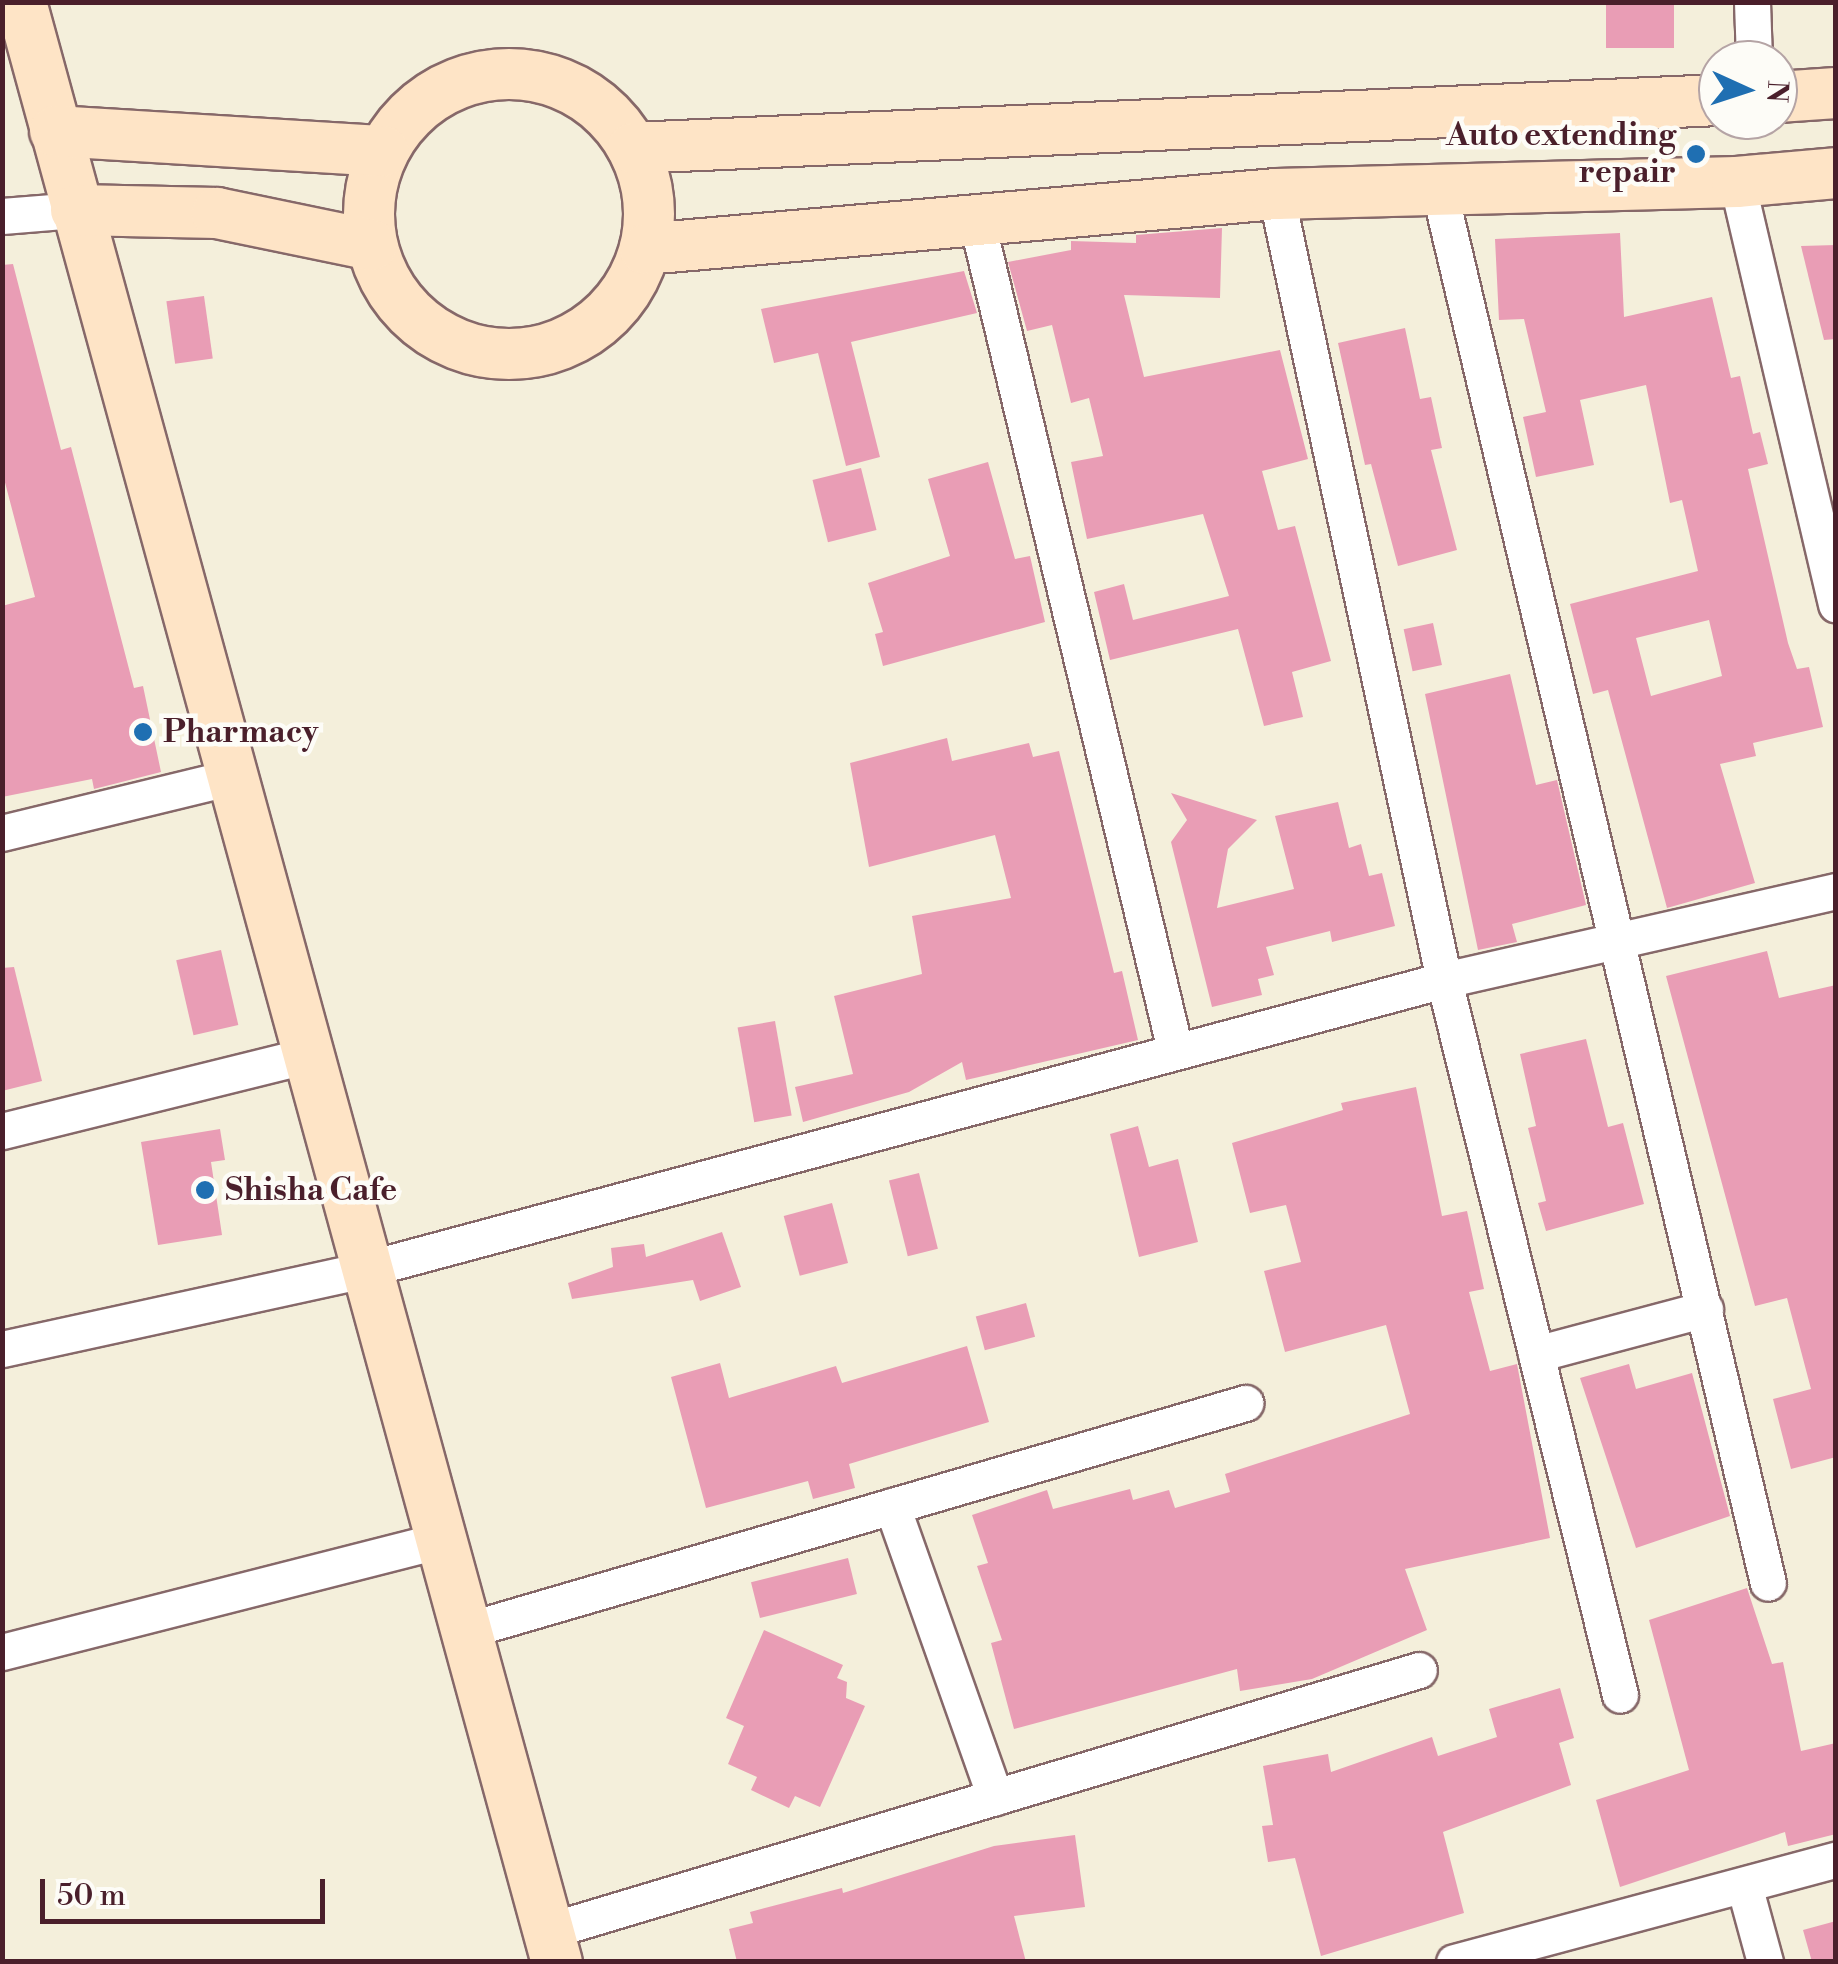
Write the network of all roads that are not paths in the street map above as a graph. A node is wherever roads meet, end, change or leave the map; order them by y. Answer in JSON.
{"nodes":[{"id":1,"x":20,"y":2,"type":"edge"},
{"id":2,"x":1752,"y":2,"type":"edge"},
{"id":3,"x":1753,"y":40,"type":"edge"},
{"id":4,"x":1836,"y":93,"type":"edge"},
{"id":5,"x":1798,"y":96,"type":"edge"},
{"id":6,"x":1698,"y":101,"type":"edge"},
{"id":7,"x":55,"y":131,"type":"junction"},
{"id":8,"x":633,"y":148,"type":"junction"},
{"id":9,"x":384,"y":151,"type":"junction"},
{"id":10,"x":1836,"y":173,"type":"edge"},
{"id":11,"x":1738,"y":182,"type":"junction"},
{"id":12,"x":1438,"y":186,"type":"junction"},
{"id":13,"x":1276,"y":194,"type":"junction"},
{"id":14,"x":76,"y":210,"type":"junction"},
{"id":15,"x":2,"y":216,"type":"edge"},
{"id":16,"x":978,"y":222,"type":"junction"},
{"id":17,"x":372,"y":244,"type":"junction"},
{"id":18,"x":645,"y":249,"type":"junction"},
{"id":19,"x":1836,"y":605,"type":"edge"},
{"id":20,"x":228,"y":778,"type":"junction"},
{"id":21,"x":2,"y":833,"type":"edge"},
{"id":22,"x":1836,"y":892,"type":"edge"},
{"id":23,"x":1620,"y":939,"type":"junction"},
{"id":24,"x":1444,"y":980,"type":"junction"},
{"id":25,"x":1175,"y":1050,"type":"junction"},
{"id":26,"x":304,"y":1056,"type":"junction"},
{"id":27,"x":2,"y":1130,"type":"edge"},
{"id":28,"x":363,"y":1270,"type":"junction"},
{"id":29,"x":1705,"y":1310,"type":"junction"},
{"id":30,"x":2,"y":1349,"type":"edge"},
{"id":31,"x":1536,"y":1354,"type":"junction"},
{"id":32,"x":1245,"y":1403,"type":"dead end"},
{"id":33,"x":892,"y":1506,"type":"junction"},
{"id":34,"x":439,"y":1542,"type":"junction"},
{"id":35,"x":1768,"y":1583,"type":"dead end"},
{"id":36,"x":464,"y":1631,"type":"junction"},
{"id":37,"x":2,"y":1652,"type":"edge"},
{"id":38,"x":1419,"y":1670,"type":"dead end"},
{"id":39,"x":1620,"y":1695,"type":"dead end"},
{"id":40,"x":995,"y":1797,"type":"junction"},
{"id":41,"x":1836,"y":1860,"type":"edge"},
{"id":42,"x":1744,"y":1885,"type":"junction"},
{"id":43,"x":552,"y":1946,"type":"edge"},
{"id":44,"x":1454,"y":1962,"type":"edge"},
{"id":45,"x":1765,"y":1962,"type":"edge"}],
"edges":[{"from":1,"to":7,"type":"street"},
{"from":2,"to":3,"type":"street"},
{"from":4,"to":5,"type":"street"},
{"from":6,"to":8,"type":"street"},
{"from":7,"to":9,"type":"street"},
{"from":7,"to":14,"type":"street"},
{"from":8,"to":9,"type":"street"},
{"from":8,"to":18,"type":"street"},
{"from":9,"to":17,"type":"street"},
{"from":10,"to":11,"type":"street"},
{"from":11,"to":12,"type":"street"},
{"from":11,"to":19,"type":"street"},
{"from":12,"to":13,"type":"street"},
{"from":12,"to":23,"type":"street"},
{"from":13,"to":16,"type":"street"},
{"from":13,"to":24,"type":"street"},
{"from":14,"to":15,"type":"street"},
{"from":14,"to":17,"type":"street"},
{"from":14,"to":20,"type":"street"},
{"from":16,"to":18,"type":"street"},
{"from":16,"to":25,"type":"street"},
{"from":17,"to":18,"type":"street"},
{"from":20,"to":21,"type":"street"},
{"from":20,"to":26,"type":"street"},
{"from":22,"to":23,"type":"street"},
{"from":23,"to":24,"type":"street"},
{"from":23,"to":29,"type":"street"},
{"from":24,"to":25,"type":"street"},
{"from":24,"to":31,"type":"street"},
{"from":25,"to":28,"type":"street"},
{"from":26,"to":27,"type":"street"},
{"from":26,"to":28,"type":"street"},
{"from":28,"to":30,"type":"street"},
{"from":28,"to":34,"type":"street"},
{"from":29,"to":31,"type":"street"},
{"from":29,"to":35,"type":"street"},
{"from":31,"to":39,"type":"street"},
{"from":32,"to":33,"type":"street"},
{"from":33,"to":36,"type":"street"},
{"from":33,"to":40,"type":"street"},
{"from":34,"to":36,"type":"street"},
{"from":34,"to":37,"type":"street"},
{"from":36,"to":43,"type":"street"},
{"from":38,"to":40,"type":"street"},
{"from":40,"to":43,"type":"street"},
{"from":41,"to":42,"type":"street"},
{"from":42,"to":44,"type":"street"},
{"from":42,"to":45,"type":"street"}]}
